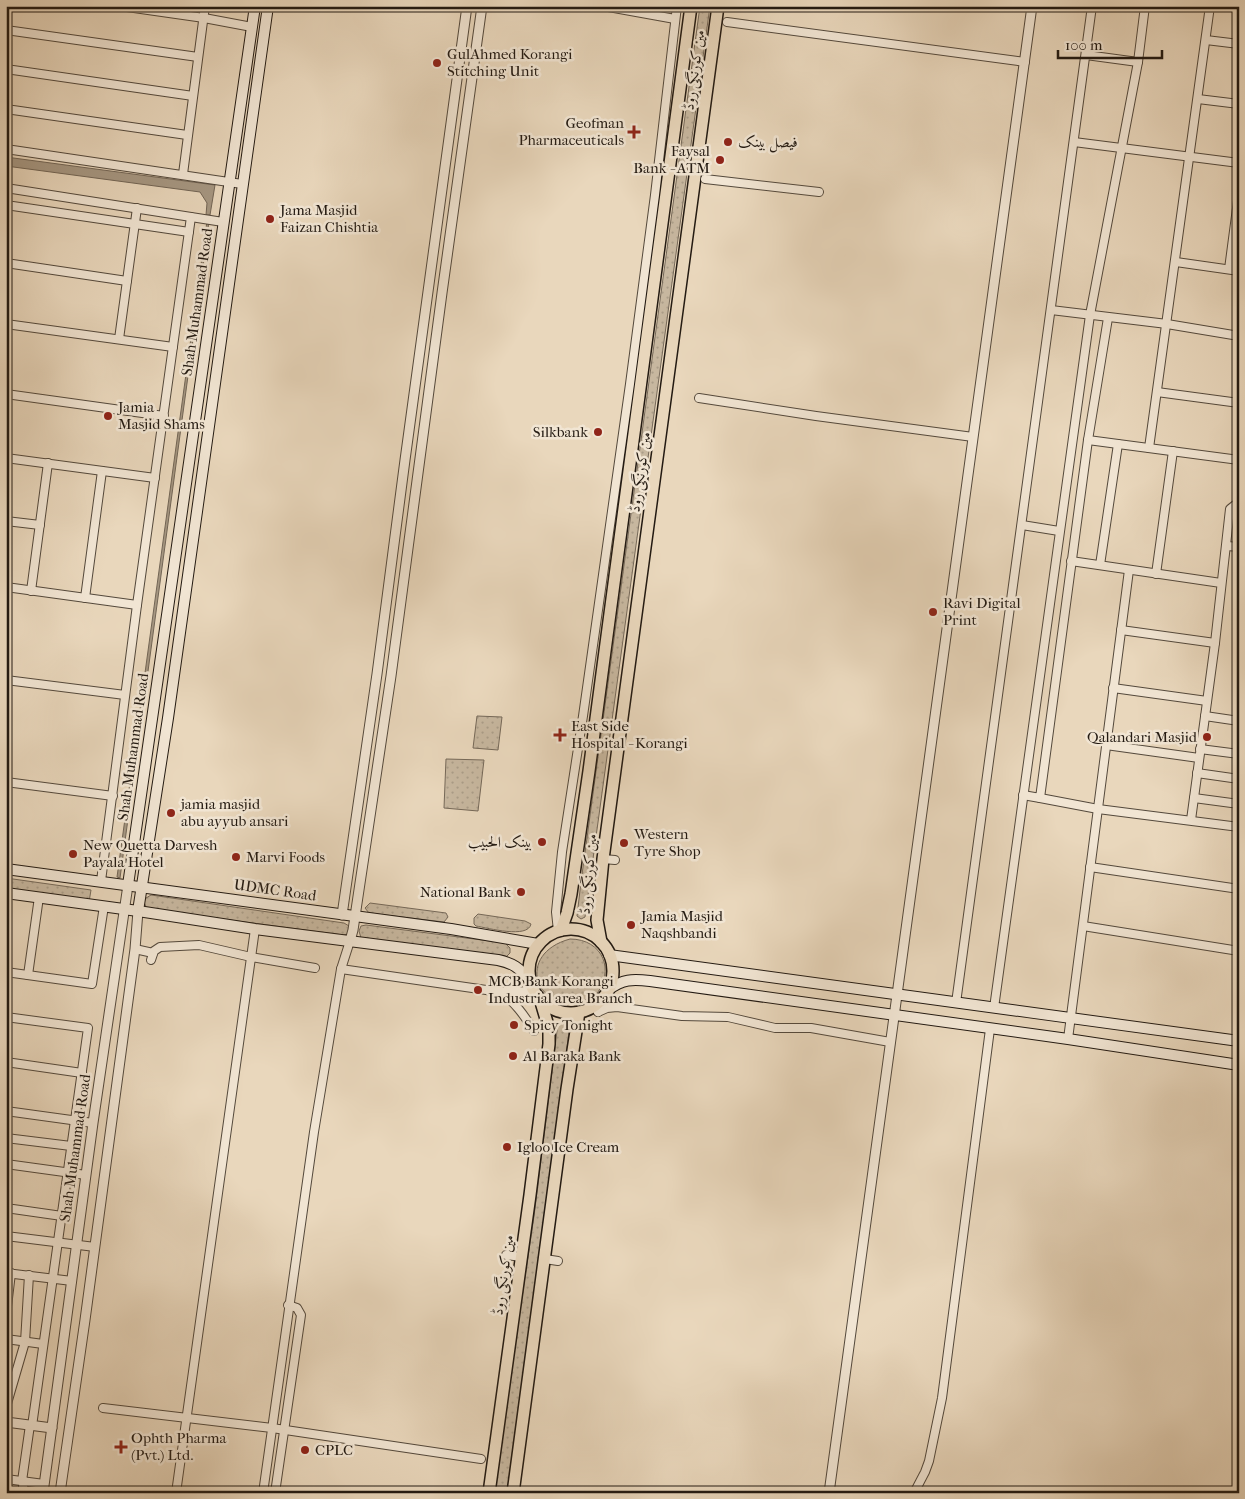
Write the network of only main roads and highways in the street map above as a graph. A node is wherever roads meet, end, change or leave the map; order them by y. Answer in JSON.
{"nodes":[{"id":1,"x":255,"y":6,"type":"edge"},
{"id":2,"x":268,"y":6,"type":"edge"},
{"id":3,"x":691,"y":6,"type":"edge"},
{"id":4,"x":718,"y":6,"type":"edge"},
{"id":5,"x":6,"y":869,"type":"edge"},
{"id":6,"x":128,"y":885,"type":"junction"},
{"id":7,"x":141,"y":887,"type":"junction"},
{"id":8,"x":6,"y":893,"type":"edge"},
{"id":9,"x":138,"y":911,"type":"junction"},
{"id":10,"x":560,"y":930,"type":"junction"},
{"id":11,"x":601,"y":942,"type":"junction"},
{"id":12,"x":538,"y":944,"type":"junction"},
{"id":13,"x":609,"y":955,"type":"junction"},
{"id":14,"x":529,"y":979,"type":"junction"},
{"id":15,"x":608,"y":990,"type":"junction"},
{"id":16,"x":542,"y":1002,"type":"junction"},
{"id":17,"x":579,"y":1012,"type":"junction"},
{"id":18,"x":1239,"y":1041,"type":"edge"},
{"id":19,"x":1239,"y":1065,"type":"edge"},
{"id":20,"x":488,"y":1493,"type":"edge"},
{"id":21,"x":513,"y":1493,"type":"edge"}],
"edges":[{"from":1,"to":6,"type":"main road","name":"Shah Muhammad Road"},
{"from":2,"to":7,"type":"main road","name":"Shah Muhammad Road"},
{"from":3,"to":10,"type":"main road","name":"مین کورنگی روڈ"},
{"from":4,"to":11,"type":"main road","name":"مین کورنگی روڈ"},
{"from":5,"to":6,"type":"main road","name":"UDMC Road"},
{"from":6,"to":7,"type":"main road","name":"UDMC Road"},
{"from":7,"to":9,"type":"main road","name":"Shah Muhammad Road"},
{"from":7,"to":12,"type":"main road","name":"UDMC Road"},
{"from":8,"to":9,"type":"main road"},
{"from":9,"to":14,"type":"main road"},
{"from":10,"to":11,"type":"main road"},
{"from":10,"to":12,"type":"main road"},
{"from":11,"to":13,"type":"main road"},
{"from":12,"to":14,"type":"main road"},
{"from":13,"to":15,"type":"main road"},
{"from":13,"to":18,"type":"main road"},
{"from":14,"to":16,"type":"main road"},
{"from":15,"to":17,"type":"main road"},
{"from":15,"to":19,"type":"main road"},
{"from":16,"to":17,"type":"main road"},
{"from":16,"to":20,"type":"main road","name":"مین کورنگی روڈ"},
{"from":17,"to":21,"type":"main road"}]}
